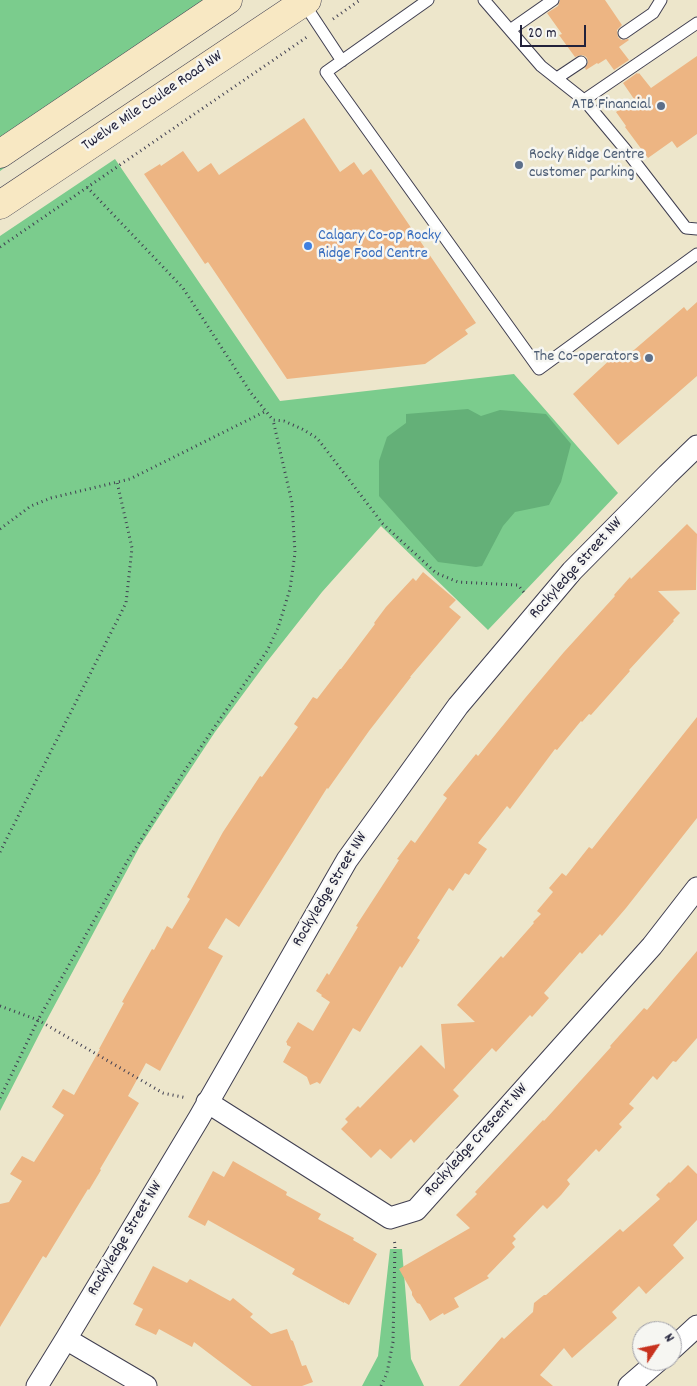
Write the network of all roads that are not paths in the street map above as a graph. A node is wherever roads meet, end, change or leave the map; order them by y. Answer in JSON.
{"nodes":[{"id":1,"x":228,"y":0,"type":"edge"},
{"id":2,"x":428,"y":0,"type":"edge"},
{"id":3,"x":484,"y":0,"type":"edge"},
{"id":4,"x":661,"y":0,"type":"edge"},
{"id":5,"x":305,"y":1,"type":"edge"},
{"id":6,"x":545,"y":2,"type":"edge"},
{"id":7,"x":697,"y":22,"type":"edge"},
{"id":8,"x":510,"y":30,"type":"junction"},
{"id":9,"x":624,"y":33,"type":"dead end"},
{"id":10,"x":342,"y":61,"type":"junction"},
{"id":11,"x":581,"y":62,"type":"dead end"},
{"id":12,"x":557,"y":78,"type":"junction"},
{"id":13,"x":584,"y":100,"type":"junction"},
{"id":14,"x":0,"y":154,"type":"edge"},
{"id":15,"x":0,"y":205,"type":"edge"},
{"id":16,"x":697,"y":229,"type":"edge"},
{"id":17,"x":697,"y":254,"type":"edge"},
{"id":18,"x":695,"y":451,"type":"edge"},
{"id":19,"x":697,"y":888,"type":"edge"},
{"id":20,"x":207,"y":1102,"type":"junction"},
{"id":21,"x":697,"y":1326,"type":"edge"},
{"id":22,"x":66,"y":1339,"type":"junction"},
{"id":23,"x":682,"y":1340,"type":"edge"},
{"id":24,"x":646,"y":1371,"type":"edge"},
{"id":25,"x":36,"y":1386,"type":"edge"},
{"id":26,"x":146,"y":1386,"type":"edge"},
{"id":27,"x":629,"y":1386,"type":"edge"}],
"edges":[{"from":1,"to":14,"type":"main road"},
{"from":2,"to":10,"type":"lane"},
{"from":3,"to":8,"type":"lane"},
{"from":4,"to":9,"type":"lane"},
{"from":5,"to":10,"type":"lane"},
{"from":5,"to":15,"type":"main road","name":"Twelve Mile Coulee Road NW"},
{"from":6,"to":8,"type":"lane"},
{"from":7,"to":13,"type":"lane"},
{"from":8,"to":12,"type":"lane"},
{"from":10,"to":17,"type":"lane"},
{"from":11,"to":12,"type":"lane"},
{"from":12,"to":13,"type":"lane"},
{"from":13,"to":16,"type":"lane"},
{"from":18,"to":20,"type":"street","name":"Rockyledge Street NW"},
{"from":19,"to":20,"type":"street","name":"Rockyledge Crescent NW"},
{"from":20,"to":22,"type":"street","name":"Rockyledge Street NW"},
{"from":21,"to":23,"type":"street"},
{"from":22,"to":25,"type":"street","name":"Rockyledge Street NW"},
{"from":22,"to":26,"type":"street"},
{"from":24,"to":27,"type":"street"}]}
